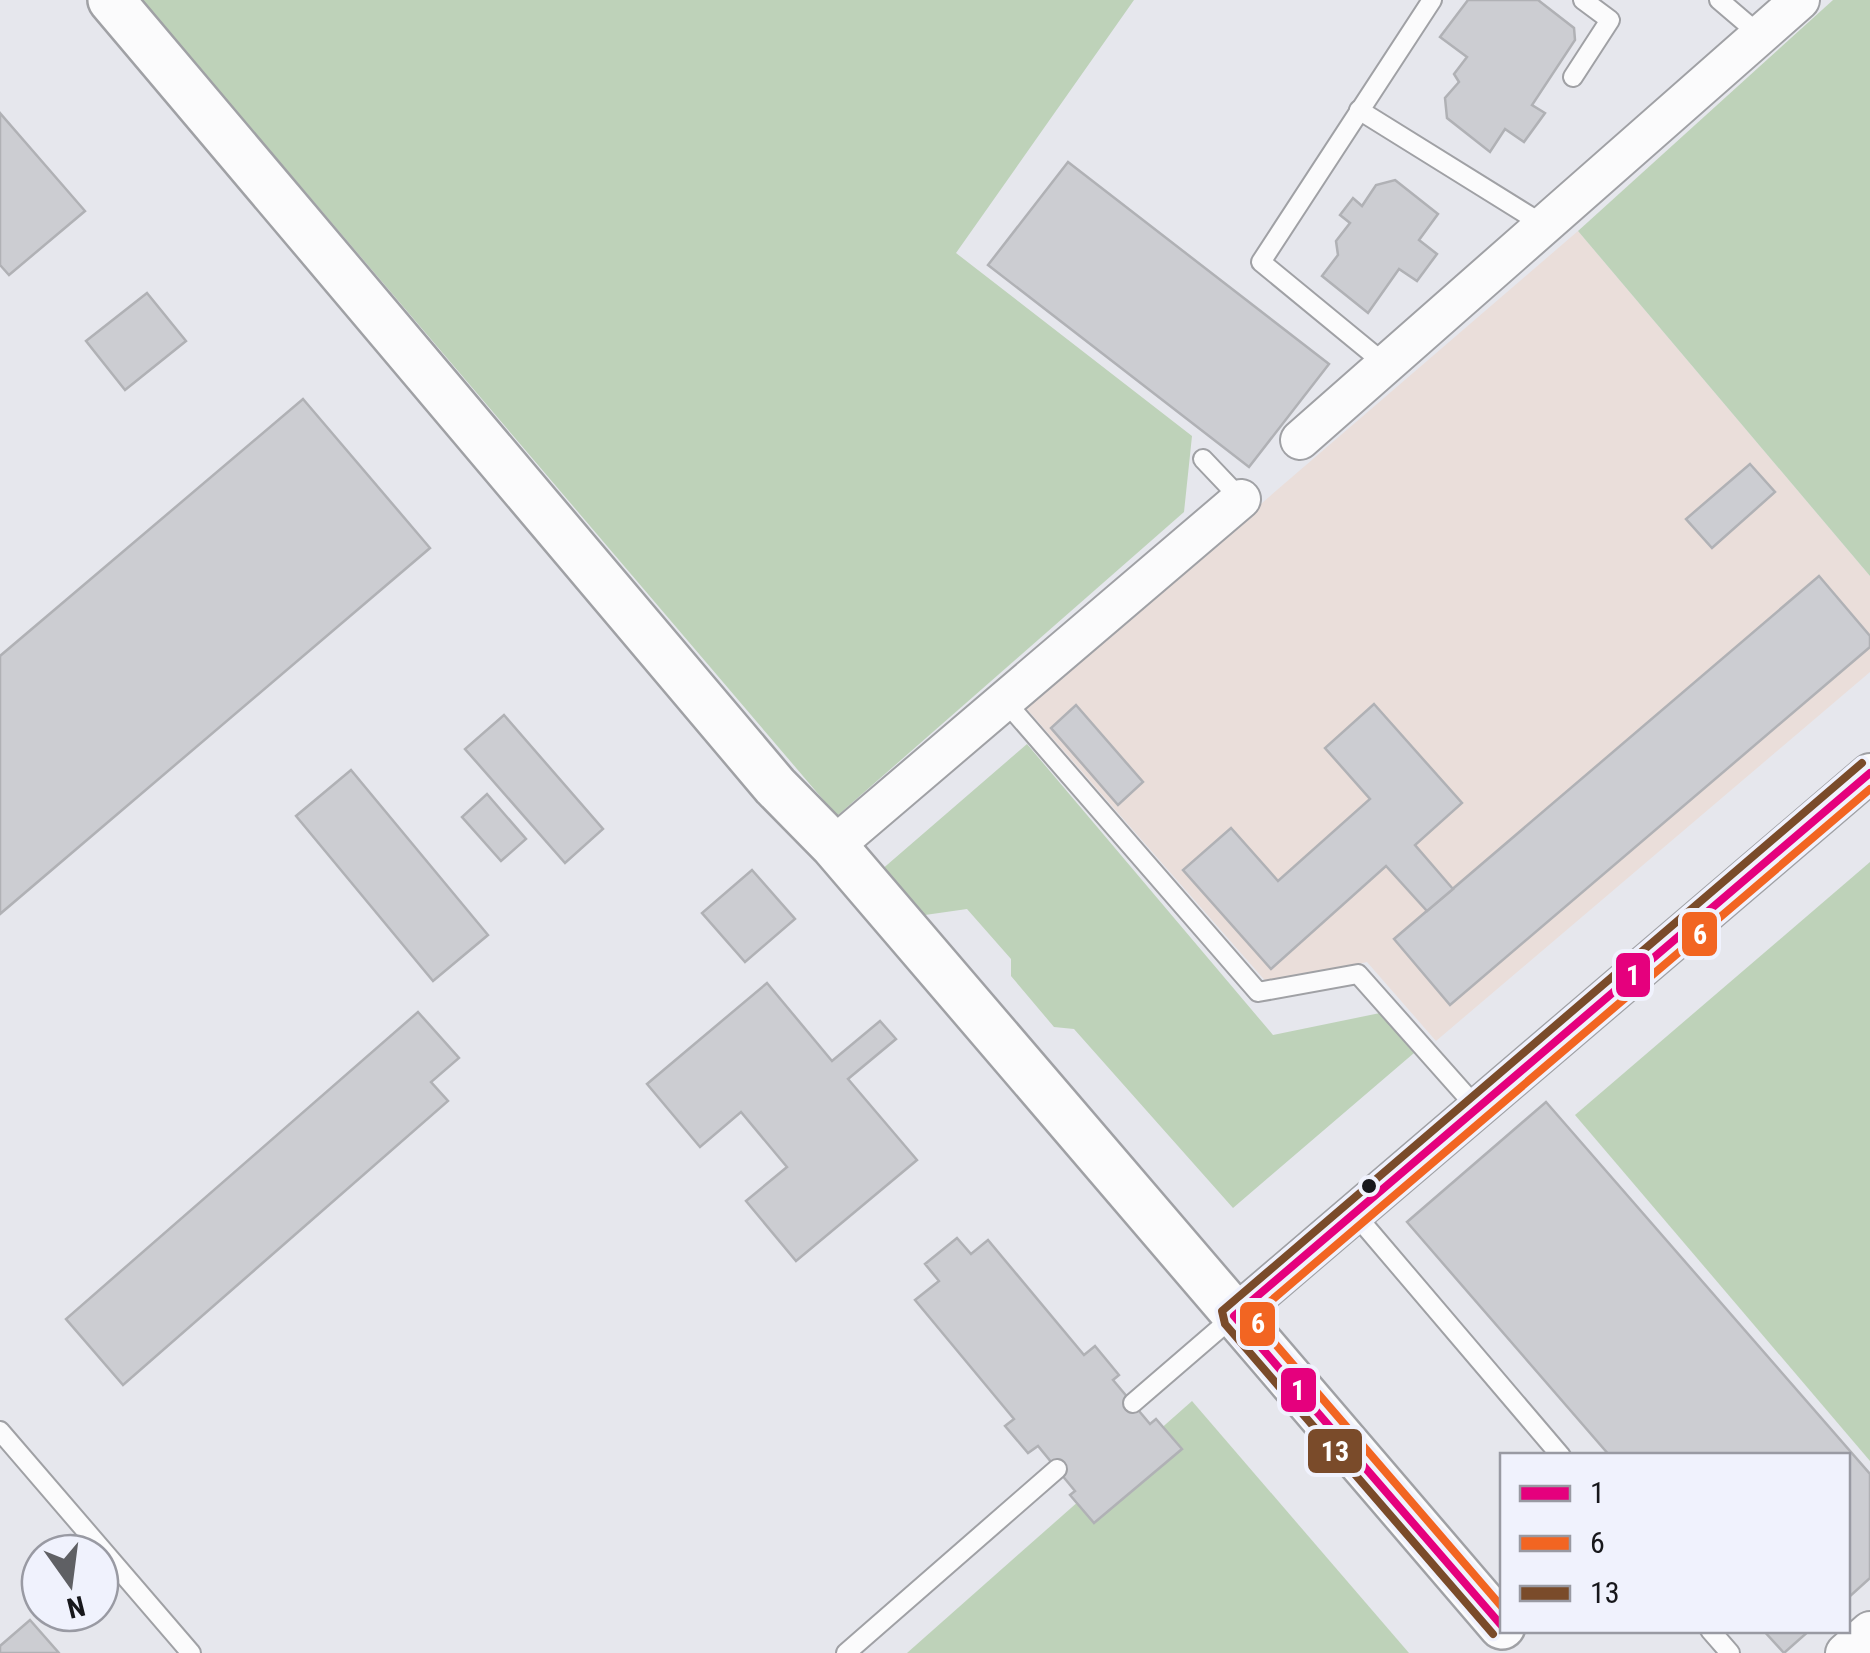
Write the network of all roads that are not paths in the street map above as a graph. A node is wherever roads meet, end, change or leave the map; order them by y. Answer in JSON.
{"nodes":[{"id":1,"x":111,"y":0,"type":"edge"},
{"id":2,"x":1432,"y":0,"type":"edge"},
{"id":3,"x":1584,"y":0,"type":"edge"},
{"id":4,"x":1719,"y":0,"type":"edge"},
{"id":5,"x":1800,"y":0,"type":"edge"},
{"id":6,"x":1760,"y":35,"type":"junction"},
{"id":7,"x":1573,"y":77,"type":"dead end"},
{"id":8,"x":1359,"y":110,"type":"junction"},
{"id":9,"x":1544,"y":225,"type":"junction"},
{"id":10,"x":1386,"y":364,"type":"junction"},
{"id":11,"x":1300,"y":440,"type":"dead end"},
{"id":12,"x":1203,"y":459,"type":"dead end"},
{"id":13,"x":1241,"y":499,"type":"joint"},
{"id":14,"x":1004,"y":701,"type":"junction"},
{"id":15,"x":1870,"y":773,"type":"edge"},
{"id":16,"x":834,"y":846,"type":"junction"},
{"id":17,"x":1477,"y":1108,"type":"junction"},
{"id":18,"x":1354,"y":1213,"type":"junction"},
{"id":19,"x":1234,"y":1316,"type":"junction"},
{"id":20,"x":1133,"y":1404,"type":"dead end"},
{"id":21,"x":0,"y":1431,"type":"edge"},
{"id":22,"x":1558,"y":1453,"type":"edge"},
{"id":23,"x":1057,"y":1470,"type":"dead end"},
{"id":24,"x":1500,"y":1623,"type":"edge"},
{"id":25,"x":1870,"y":1631,"type":"edge"},
{"id":26,"x":1508,"y":1633,"type":"edge"},
{"id":27,"x":1713,"y":1633,"type":"edge"},
{"id":28,"x":191,"y":1653,"type":"edge"},
{"id":29,"x":846,"y":1653,"type":"edge"},
{"id":30,"x":1526,"y":1653,"type":"edge"},
{"id":31,"x":1730,"y":1653,"type":"edge"},
{"id":32,"x":1845,"y":1653,"type":"edge"}],
"edges":[{"from":1,"to":16,"type":"street"},
{"from":2,"to":8,"type":"lane"},
{"from":3,"to":7,"type":"lane"},
{"from":4,"to":6,"type":"lane"},
{"from":5,"to":6,"type":"street"},
{"from":6,"to":9,"type":"street"},
{"from":8,"to":9,"type":"lane"},
{"from":8,"to":10,"type":"lane"},
{"from":9,"to":10,"type":"street"},
{"from":10,"to":11,"type":"street"},
{"from":12,"to":13,"type":"lane"},
{"from":13,"to":14,"type":"street"},
{"from":14,"to":16,"type":"street"},
{"from":14,"to":17,"type":"lane"},
{"from":15,"to":17,"type":"street"},
{"from":16,"to":19,"type":"street"},
{"from":17,"to":18,"type":"street"},
{"from":18,"to":19,"type":"street"},
{"from":18,"to":22,"type":"lane"},
{"from":19,"to":20,"type":"lane"},
{"from":19,"to":24,"type":"street"},
{"from":21,"to":28,"type":"lane"},
{"from":23,"to":29,"type":"lane"},
{"from":25,"to":32,"type":"street"},
{"from":26,"to":30,"type":"street"},
{"from":27,"to":31,"type":"lane"}]}
